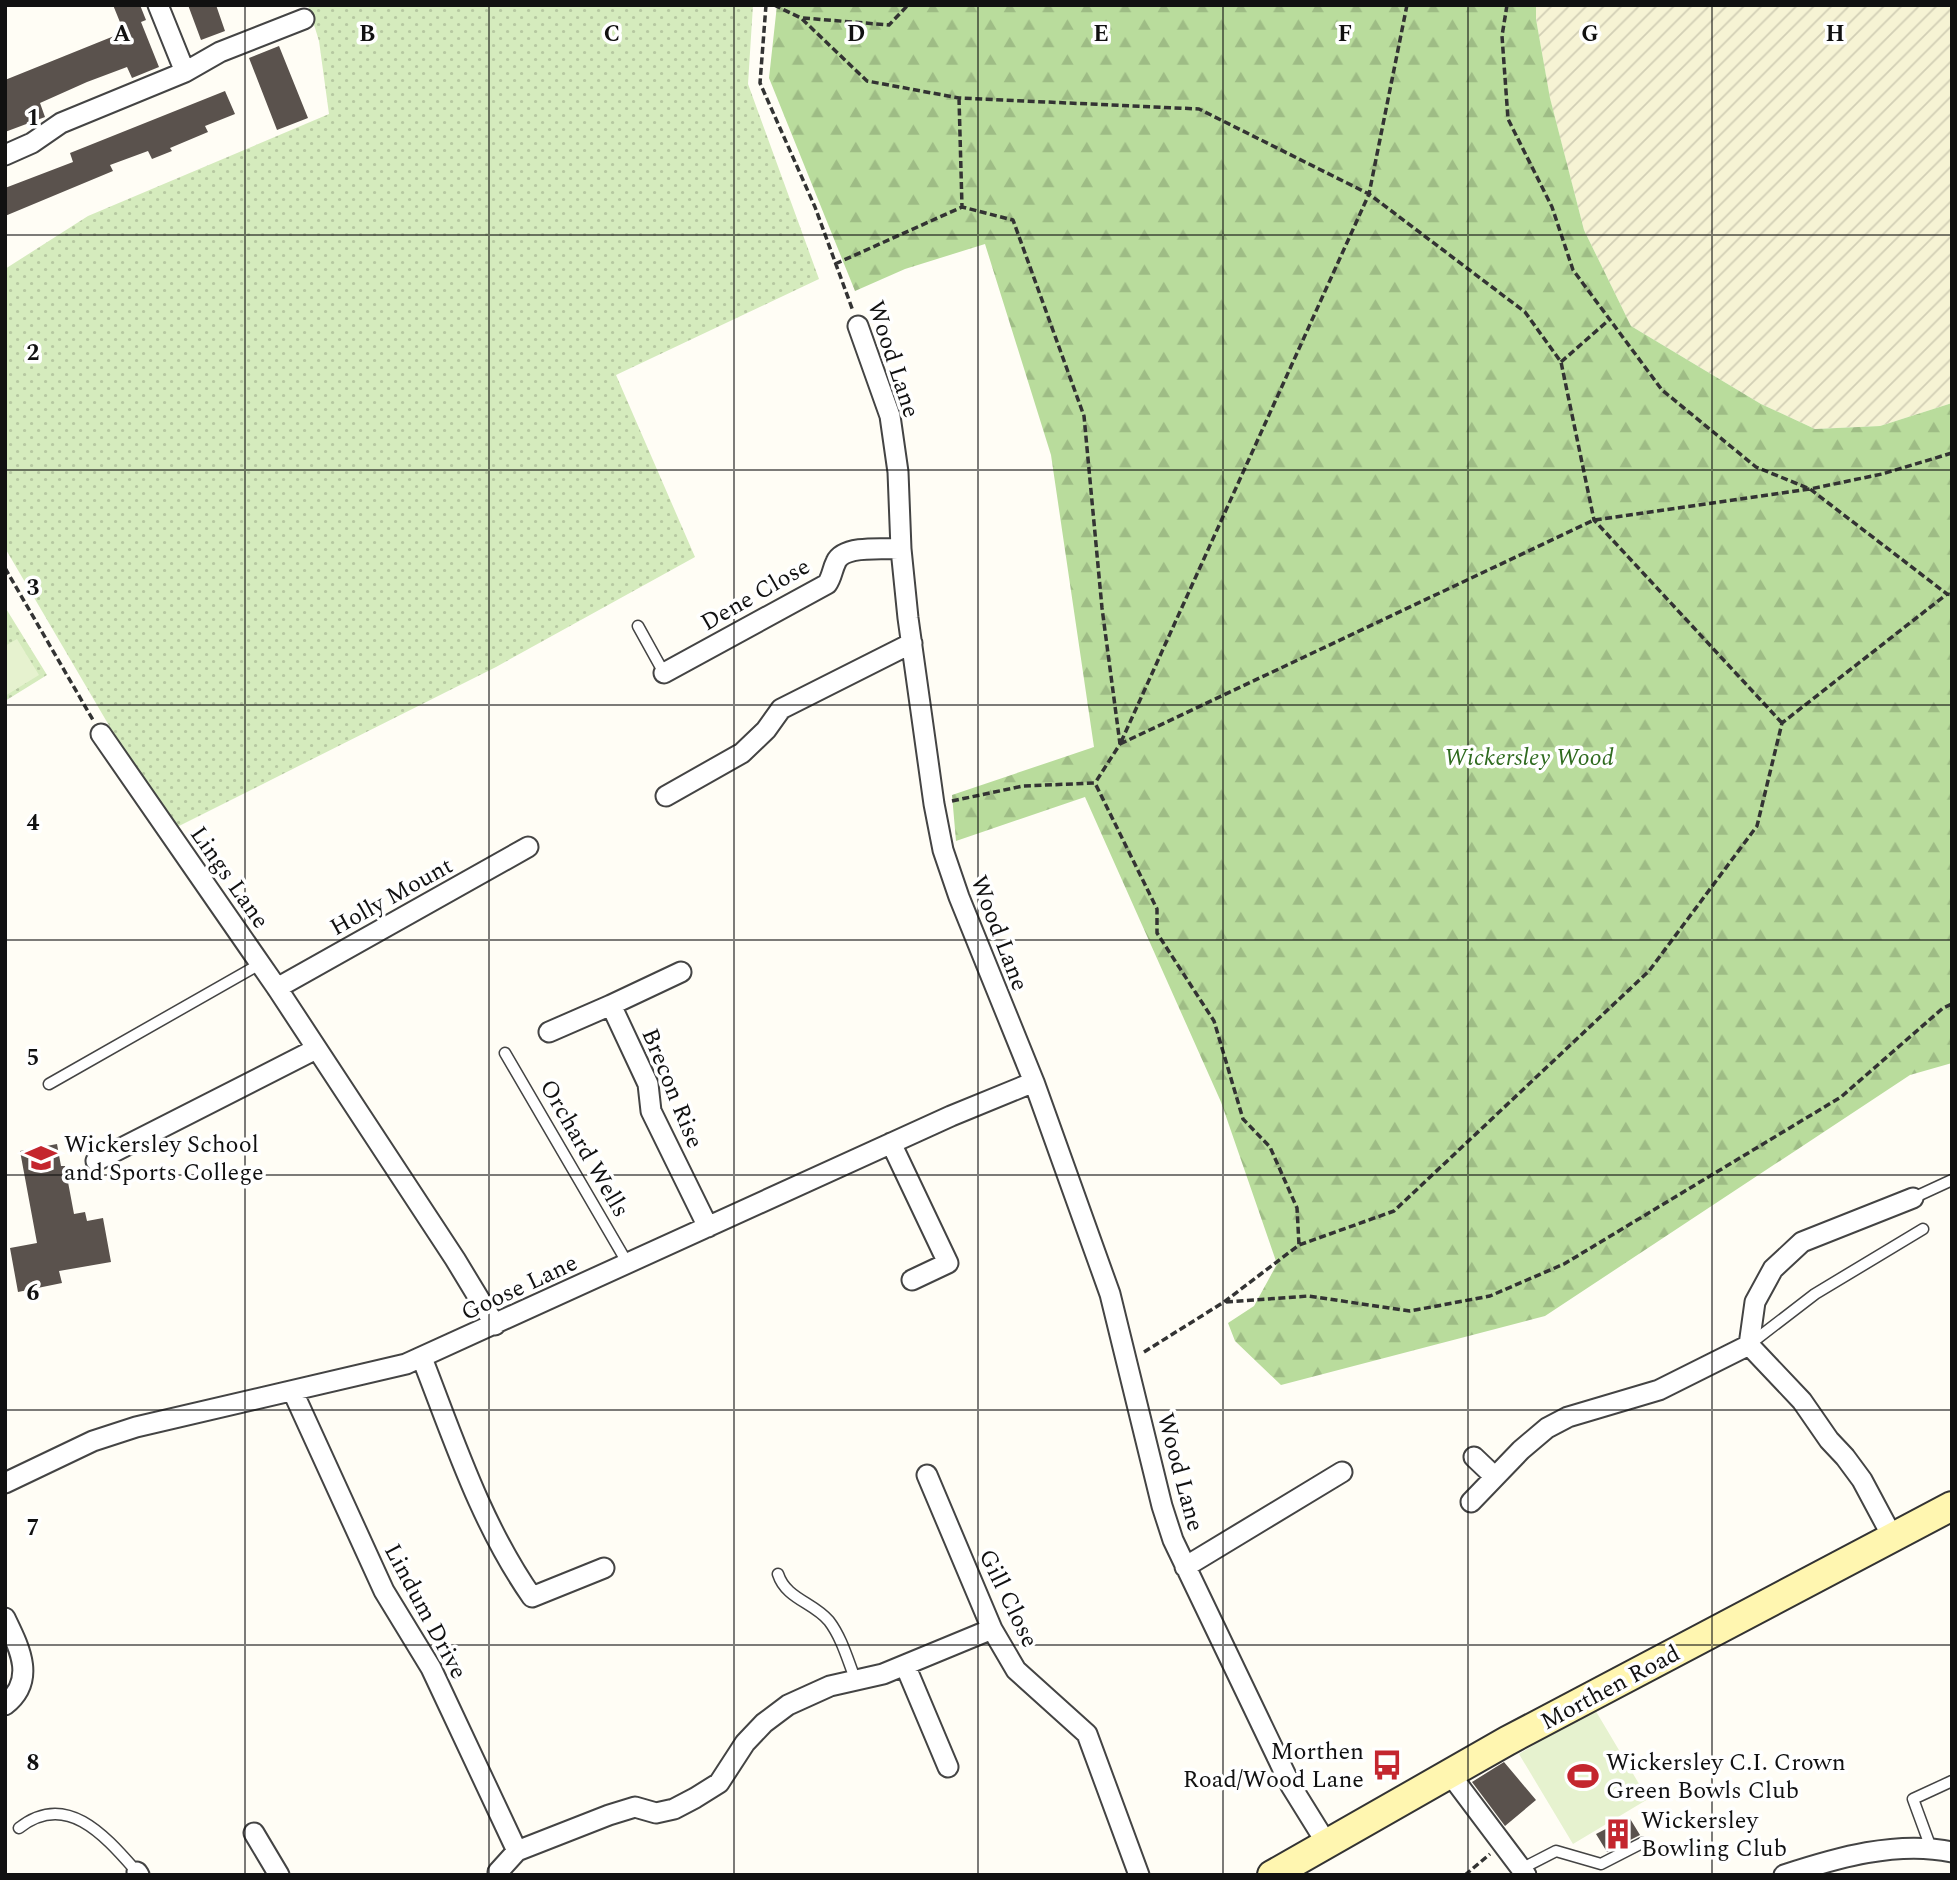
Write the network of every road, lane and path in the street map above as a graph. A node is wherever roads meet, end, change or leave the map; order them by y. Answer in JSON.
{"nodes":[{"id":1,"x":158,"y":5,"type":"edge"},
{"id":2,"x":766,"y":5,"type":"edge"},
{"id":3,"x":774,"y":5,"type":"edge"},
{"id":4,"x":908,"y":5,"type":"edge"},
{"id":5,"x":1407,"y":5,"type":"edge"},
{"id":6,"x":1507,"y":5,"type":"edge"},
{"id":7,"x":801,"y":18,"type":"junction"},
{"id":8,"x":304,"y":19,"type":"dead end"},
{"id":9,"x":185,"y":72,"type":"junction"},
{"id":10,"x":959,"y":97,"type":"junction"},
{"id":11,"x":5,"y":155,"type":"edge"},
{"id":12,"x":1369,"y":194,"type":"junction"},
{"id":13,"x":962,"y":206,"type":"junction"},
{"id":14,"x":835,"y":264,"type":"junction"},
{"id":15,"x":1610,"y":319,"type":"junction"},
{"id":16,"x":858,"y":326,"type":"joint"},
{"id":17,"x":1561,"y":362,"type":"junction"},
{"id":18,"x":1952,"y":453,"type":"edge"},
{"id":19,"x":1810,"y":489,"type":"junction"},
{"id":20,"x":1594,"y":520,"type":"junction"},
{"id":21,"x":901,"y":549,"type":"junction"},
{"id":22,"x":5,"y":568,"type":"edge"},
{"id":23,"x":1949,"y":594,"type":"edge"},
{"id":24,"x":638,"y":626,"type":"dead end"},
{"id":25,"x":912,"y":643,"type":"junction"},
{"id":26,"x":664,"y":673,"type":"joint"},
{"id":27,"x":1782,"y":723,"type":"junction"},
{"id":28,"x":101,"y":734,"type":"joint"},
{"id":29,"x":1120,"y":744,"type":"junction"},
{"id":30,"x":1095,"y":783,"type":"junction"},
{"id":31,"x":666,"y":796,"type":"dead end"},
{"id":32,"x":934,"y":804,"type":"junction"},
{"id":33,"x":528,"y":847,"type":"dead end"},
{"id":34,"x":260,"y":964,"type":"junction"},
{"id":35,"x":681,"y":972,"type":"dead end"},
{"id":36,"x":276,"y":988,"type":"junction"},
{"id":37,"x":1952,"y":1004,"type":"edge"},
{"id":38,"x":611,"y":1005,"type":"junction"},
{"id":39,"x":549,"y":1032,"type":"dead end"},
{"id":40,"x":316,"y":1049,"type":"junction"},
{"id":41,"x":505,"y":1054,"type":"dead end"},
{"id":42,"x":1034,"y":1082,"type":"junction"},
{"id":43,"x":49,"y":1084,"type":"dead end"},
{"id":44,"x":891,"y":1143,"type":"junction"},
{"id":45,"x":96,"y":1161,"type":"dead end"},
{"id":46,"x":1952,"y":1180,"type":"edge"},
{"id":47,"x":1913,"y":1198,"type":"joint"},
{"id":48,"x":708,"y":1227,"type":"junction"},
{"id":49,"x":1923,"y":1229,"type":"dead end"},
{"id":50,"x":1299,"y":1245,"type":"junction"},
{"id":51,"x":628,"y":1264,"type":"junction"},
{"id":52,"x":912,"y":1280,"type":"dead end"},
{"id":53,"x":1224,"y":1302,"type":"junction"},
{"id":54,"x":495,"y":1325,"type":"junction"},
{"id":55,"x":1749,"y":1345,"type":"junction"},
{"id":56,"x":422,"y":1358,"type":"junction"},
{"id":57,"x":1128,"y":1362,"type":"junction"},
{"id":58,"x":293,"y":1392,"type":"junction"},
{"id":59,"x":1474,"y":1457,"type":"dead end"},
{"id":60,"x":1342,"y":1472,"type":"dead end"},
{"id":61,"x":927,"y":1475,"type":"dead end"},
{"id":62,"x":1495,"y":1477,"type":"junction"},
{"id":63,"x":5,"y":1483,"type":"edge"},
{"id":64,"x":1471,"y":1502,"type":"dead end"},
{"id":65,"x":1952,"y":1506,"type":"edge"},
{"id":66,"x":1893,"y":1538,"type":"junction"},
{"id":67,"x":1185,"y":1567,"type":"junction"},
{"id":68,"x":604,"y":1568,"type":"dead end"},
{"id":69,"x":778,"y":1574,"type":"dead end"},
{"id":70,"x":5,"y":1618,"type":"edge"},
{"id":71,"x":992,"y":1629,"type":"junction"},
{"id":72,"x":905,"y":1665,"type":"junction"},
{"id":73,"x":856,"y":1681,"type":"junction"},
{"id":74,"x":5,"y":1705,"type":"edge"},
{"id":75,"x":948,"y":1768,"type":"dead end"},
{"id":76,"x":1450,"y":1774,"type":"junction"},
{"id":77,"x":1952,"y":1781,"type":"edge"},
{"id":78,"x":19,"y":1828,"type":"dead end"},
{"id":79,"x":254,"y":1833,"type":"dead end"},
{"id":80,"x":1642,"y":1843,"type":"dead end"},
{"id":81,"x":1326,"y":1844,"type":"junction"},
{"id":82,"x":1502,"y":1844,"type":"junction"},
{"id":83,"x":1931,"y":1847,"type":"junction"},
{"id":84,"x":517,"y":1852,"type":"junction"},
{"id":85,"x":1952,"y":1852,"type":"edge"},
{"id":86,"x":498,"y":1872,"type":"dead end"},
{"id":87,"x":1523,"y":1872,"type":"edge"},
{"id":88,"x":138,"y":1873,"type":"edge"},
{"id":89,"x":279,"y":1875,"type":"edge"},
{"id":90,"x":1139,"y":1875,"type":"edge"},
{"id":91,"x":1272,"y":1875,"type":"edge"},
{"id":92,"x":1465,"y":1875,"type":"edge"},
{"id":93,"x":1784,"y":1875,"type":"edge"}],
"edges":[{"from":1,"to":9,"type":"street"},
{"from":2,"to":14,"type":"path","name":"Wood Lane"},
{"from":3,"to":7,"type":"path"},
{"from":4,"to":7,"type":"path"},
{"from":5,"to":12,"type":"path"},
{"from":6,"to":15,"type":"path"},
{"from":7,"to":10,"type":"path"},
{"from":8,"to":9,"type":"street"},
{"from":9,"to":11,"type":"street"},
{"from":10,"to":12,"type":"path"},
{"from":10,"to":13,"type":"path"},
{"from":12,"to":17,"type":"path"},
{"from":12,"to":29,"type":"path"},
{"from":13,"to":14,"type":"path"},
{"from":13,"to":29,"type":"path"},
{"from":14,"to":16,"type":"path","name":"Wood Lane"},
{"from":15,"to":17,"type":"path"},
{"from":15,"to":19,"type":"path"},
{"from":16,"to":21,"type":"street","name":"Wood Lane"},
{"from":17,"to":20,"type":"path"},
{"from":18,"to":19,"type":"path"},
{"from":19,"to":20,"type":"path"},
{"from":19,"to":23,"type":"path"},
{"from":20,"to":27,"type":"path"},
{"from":20,"to":29,"type":"path"},
{"from":21,"to":25,"type":"street","name":"Wood Lane"},
{"from":21,"to":26,"type":"street","name":"Dene Close"},
{"from":22,"to":28,"type":"path"},
{"from":23,"to":27,"type":"path"},
{"from":24,"to":26,"type":"lane"},
{"from":25,"to":31,"type":"street"},
{"from":25,"to":32,"type":"street","name":"Wood Lane"},
{"from":27,"to":50,"type":"path"},
{"from":28,"to":34,"type":"street","name":"Lings Lane"},
{"from":29,"to":30,"type":"path"},
{"from":30,"to":32,"type":"path"},
{"from":30,"to":50,"type":"path"},
{"from":32,"to":42,"type":"street","name":"Wood Lane"},
{"from":33,"to":36,"type":"street","name":"Holly Mount"},
{"from":34,"to":36,"type":"street","name":"Lings Lane"},
{"from":34,"to":43,"type":"lane"},
{"from":35,"to":38,"type":"street"},
{"from":36,"to":40,"type":"street","name":"Lings Lane"},
{"from":37,"to":53,"type":"path"},
{"from":38,"to":39,"type":"street"},
{"from":38,"to":48,"type":"street","name":"Brecon Rise"},
{"from":40,"to":45,"type":"street"},
{"from":40,"to":54,"type":"street","name":"Lings Lane"},
{"from":41,"to":51,"type":"lane","name":"Orchard Wells"},
{"from":42,"to":44,"type":"street","name":"Goose Lane"},
{"from":42,"to":57,"type":"street","name":"Wood Lane"},
{"from":44,"to":48,"type":"street","name":"Goose Lane"},
{"from":44,"to":52,"type":"street"},
{"from":46,"to":47,"type":"lane"},
{"from":47,"to":55,"type":"street"},
{"from":48,"to":51,"type":"street","name":"Goose Lane"},
{"from":49,"to":55,"type":"lane"},
{"from":50,"to":53,"type":"path"},
{"from":51,"to":54,"type":"street","name":"Goose Lane"},
{"from":53,"to":57,"type":"path"},
{"from":54,"to":56,"type":"street","name":"Goose Lane"},
{"from":55,"to":62,"type":"street"},
{"from":55,"to":66,"type":"street"},
{"from":56,"to":58,"type":"street","name":"Goose Lane"},
{"from":56,"to":68,"type":"street"},
{"from":57,"to":67,"type":"street","name":"Wood Lane"},
{"from":58,"to":63,"type":"street","name":"Goose Lane"},
{"from":58,"to":84,"type":"street","name":"Lindum Drive"},
{"from":59,"to":62,"type":"street"},
{"from":60,"to":67,"type":"street"},
{"from":61,"to":71,"type":"street","name":"Gill Close"},
{"from":62,"to":64,"type":"street"},
{"from":65,"to":66,"type":"main road","name":"Morthen Road"},
{"from":66,"to":76,"type":"main road","name":"Morthen Road"},
{"from":67,"to":81,"type":"street","name":"Wood Lane"},
{"from":69,"to":73,"type":"lane"},
{"from":70,"to":74,"type":"street"},
{"from":71,"to":72,"type":"street"},
{"from":71,"to":90,"type":"street","name":"Gill Close"},
{"from":72,"to":73,"type":"street"},
{"from":72,"to":75,"type":"street"},
{"from":73,"to":84,"type":"street"},
{"from":76,"to":81,"type":"main road","name":"Morthen Road"},
{"from":76,"to":82,"type":"street"},
{"from":77,"to":83,"type":"lane"},
{"from":78,"to":88,"type":"lane"},
{"from":79,"to":89,"type":"street"},
{"from":80,"to":87,"type":"lane"},
{"from":81,"to":91,"type":"main road","name":"Morthen Road"},
{"from":82,"to":87,"type":"street"},
{"from":82,"to":92,"type":"path"},
{"from":83,"to":85,"type":"street"},
{"from":83,"to":93,"type":"street"},
{"from":84,"to":86,"type":"street"}]}
